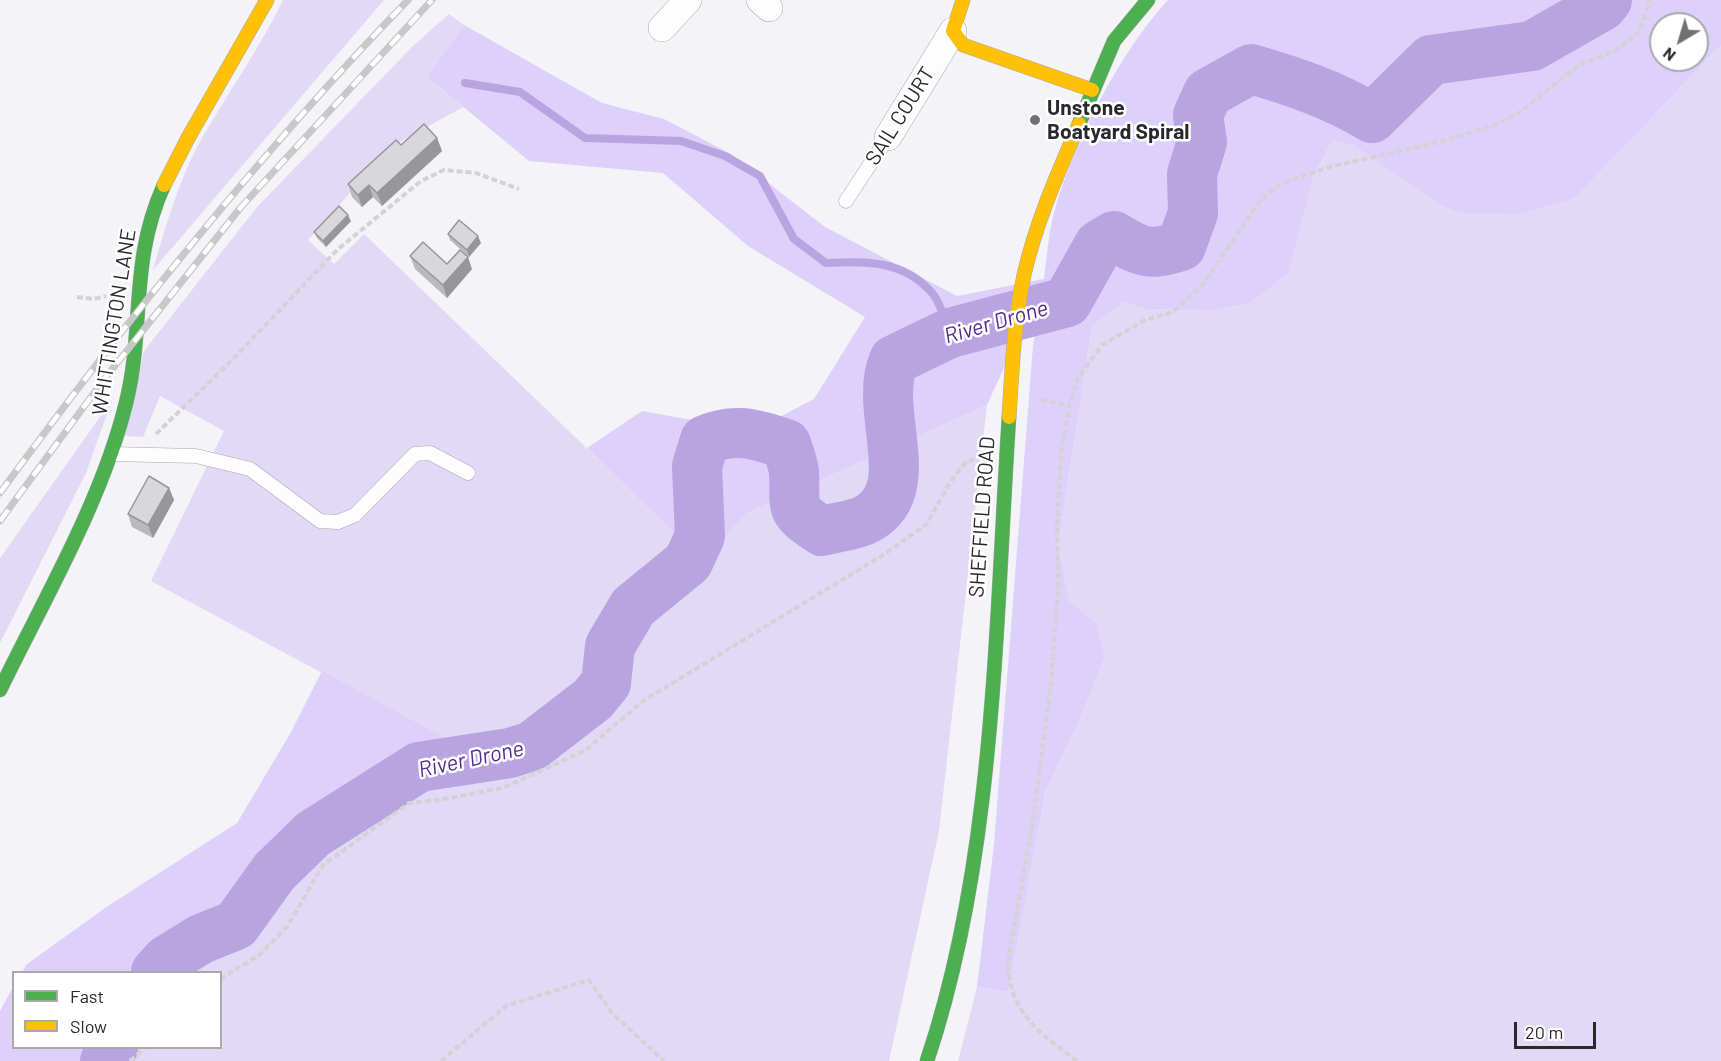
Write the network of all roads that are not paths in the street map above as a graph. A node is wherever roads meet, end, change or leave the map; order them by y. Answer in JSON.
{"nodes":[{"id":1,"x":267,"y":0,"type":"edge"},
{"id":2,"x":688,"y":0,"type":"edge"},
{"id":3,"x":963,"y":0,"type":"edge"},
{"id":4,"x":1148,"y":0,"type":"edge"},
{"id":5,"x":662,"y":28,"type":"dead end"},
{"id":6,"x":953,"y":31,"type":"junction"},
{"id":7,"x":1092,"y":90,"type":"junction"},
{"id":8,"x":888,"y":136,"type":"joint"},
{"id":9,"x":846,"y":201,"type":"dead end"},
{"id":10,"x":119,"y":454,"type":"junction"},
{"id":11,"x":468,"y":473,"type":"dead end"},
{"id":12,"x":0,"y":690,"type":"edge"},
{"id":13,"x":927,"y":1061,"type":"edge"}],
"edges":[{"from":1,"to":10,"type":"main road","name":"WHITTINGTON LANE"},
{"from":2,"to":5,"type":"street"},
{"from":3,"to":6,"type":"main road"},
{"from":4,"to":7,"type":"main road","name":"SHEFFIELD ROAD"},
{"from":6,"to":7,"type":"main road"},
{"from":6,"to":8,"type":"street","name":"SAIL COURT"},
{"from":7,"to":13,"type":"main road","name":"SHEFFIELD ROAD"},
{"from":8,"to":9,"type":"lane","name":"SAIL COURT"},
{"from":10,"to":11,"type":"lane"},
{"from":10,"to":12,"type":"main road","name":"WHITTINGTON LANE"}]}
